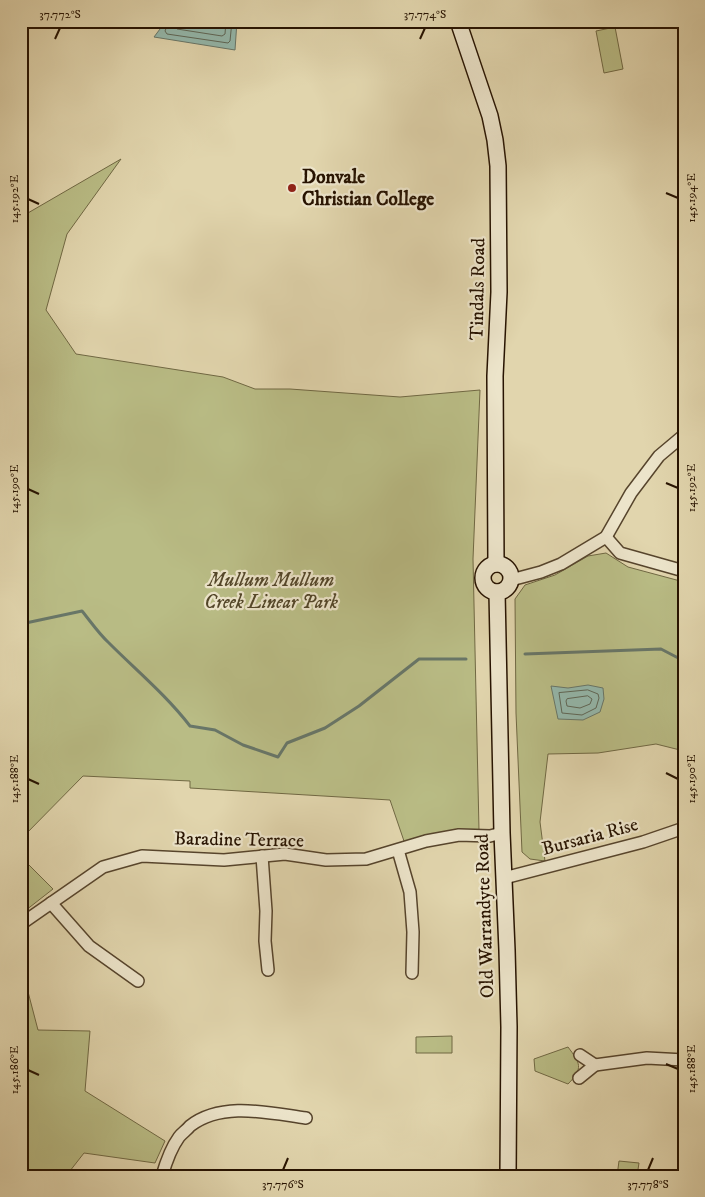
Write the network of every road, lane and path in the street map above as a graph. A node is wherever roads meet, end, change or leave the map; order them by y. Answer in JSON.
{"nodes":[{"id":1,"x":458,"y":21,"type":"edge"},
{"id":2,"x":684,"y":435,"type":"edge"},
{"id":3,"x":606,"y":537,"type":"junction"},
{"id":4,"x":496,"y":564,"type":"junction"},
{"id":5,"x":684,"y":570,"type":"edge"},
{"id":6,"x":511,"y":580,"type":"junction"},
{"id":7,"x":497,"y":592,"type":"junction"},
{"id":8,"x":684,"y":828,"type":"edge"},
{"id":9,"x":502,"y":833,"type":"junction"},
{"id":10,"x":398,"y":850,"type":"junction"},
{"id":11,"x":262,"y":856,"type":"junction"},
{"id":12,"x":504,"y":878,"type":"junction"},
{"id":13,"x":51,"y":903,"type":"junction"},
{"id":14,"x":21,"y":924,"type":"edge"},
{"id":15,"x":268,"y":970,"type":"dead end"},
{"id":16,"x":412,"y":973,"type":"dead end"},
{"id":17,"x":138,"y":981,"type":"dead end"},
{"id":18,"x":580,"y":1055,"type":"dead end"},
{"id":19,"x":684,"y":1060,"type":"edge"},
{"id":20,"x":595,"y":1065,"type":"junction"},
{"id":21,"x":579,"y":1078,"type":"dead end"},
{"id":22,"x":306,"y":1118,"type":"dead end"},
{"id":23,"x":162,"y":1176,"type":"edge"},
{"id":24,"x":508,"y":1176,"type":"edge"}],
"edges":[{"from":1,"to":4,"type":"main road","name":"Tindals Road"},
{"from":2,"to":3,"type":"street"},
{"from":3,"to":5,"type":"street"},
{"from":3,"to":6,"type":"street"},
{"from":4,"to":6,"type":"main road"},
{"from":4,"to":7,"type":"main road"},
{"from":6,"to":7,"type":"main road"},
{"from":7,"to":9,"type":"main road","name":"Old Warrandyte Road"},
{"from":8,"to":12,"type":"street","name":"Bursaria Rise"},
{"from":9,"to":10,"type":"street","name":"Baradine Terrace"},
{"from":9,"to":12,"type":"main road","name":"Old Warrandyte Road"},
{"from":10,"to":11,"type":"street","name":"Baradine Terrace"},
{"from":10,"to":16,"type":"street"},
{"from":11,"to":13,"type":"street","name":"Baradine Terrace"},
{"from":11,"to":15,"type":"street"},
{"from":12,"to":24,"type":"main road","name":"Old Warrandyte Road"},
{"from":13,"to":14,"type":"street","name":"Baradine Terrace"},
{"from":13,"to":17,"type":"street"},
{"from":18,"to":20,"type":"street"},
{"from":19,"to":20,"type":"street"},
{"from":20,"to":21,"type":"street"},
{"from":22,"to":23,"type":"street"}]}
